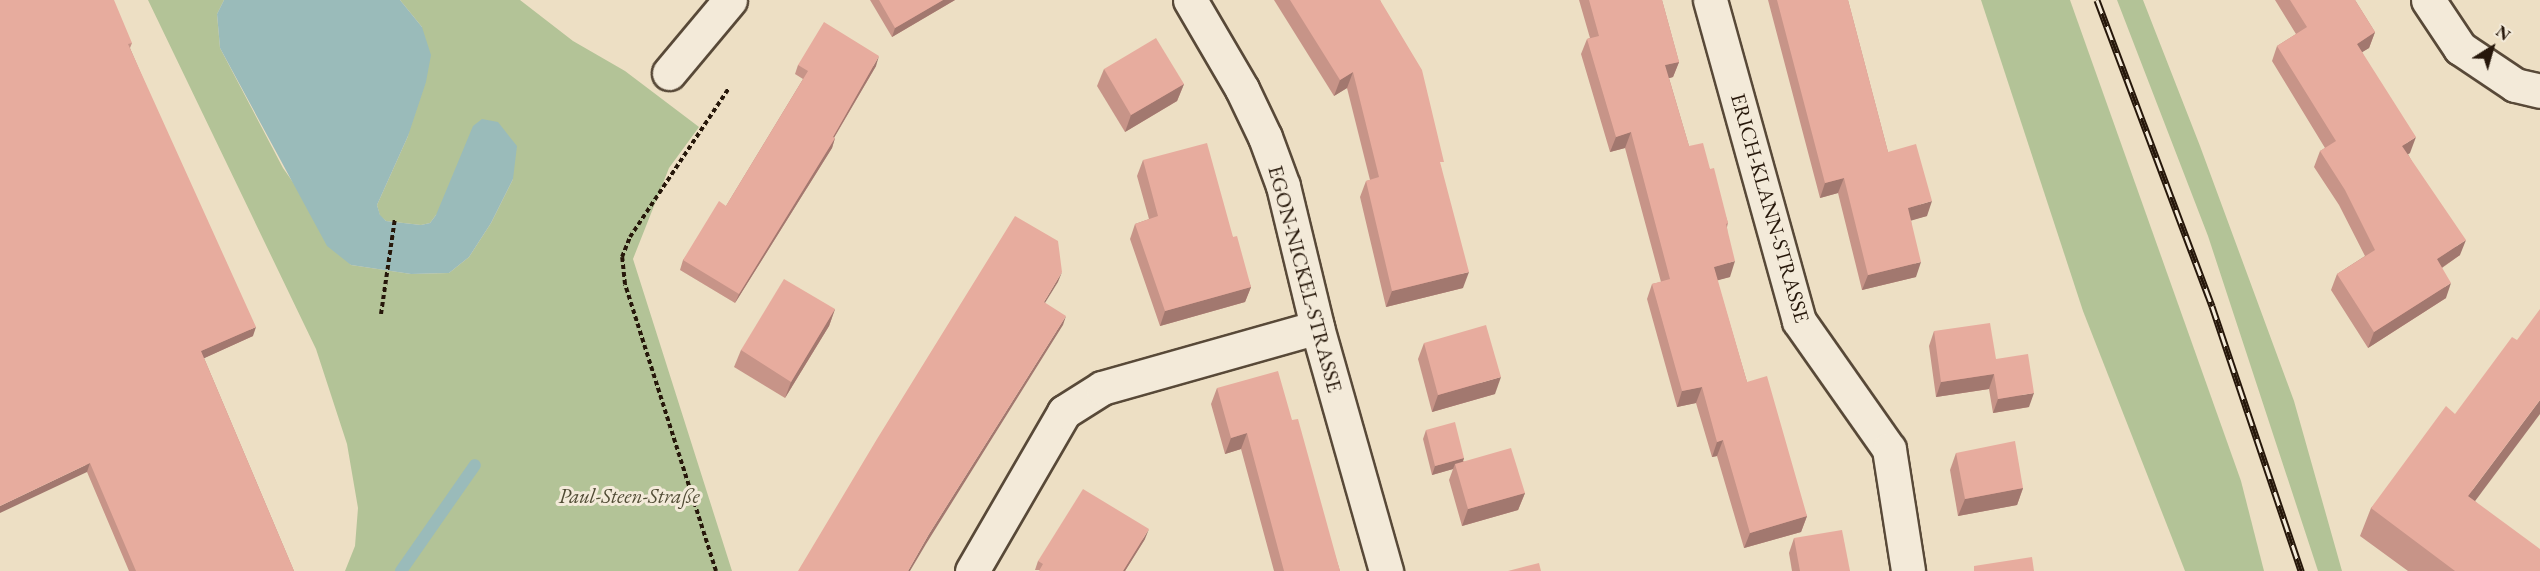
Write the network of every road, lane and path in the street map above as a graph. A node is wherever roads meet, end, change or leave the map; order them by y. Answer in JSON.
{"nodes":[{"id":1,"x":730,"y":0,"type":"edge"},
{"id":2,"x":1190,"y":0,"type":"edge"},
{"id":3,"x":1710,"y":0,"type":"edge"},
{"id":4,"x":2428,"y":0,"type":"edge"},
{"id":5,"x":669,"y":73,"type":"dead end"},
{"id":6,"x":729,"y":88,"type":"dead end"},
{"id":7,"x":2540,"y":91,"type":"edge"},
{"id":8,"x":395,"y":218,"type":"dead end"},
{"id":9,"x":381,"y":315,"type":"dead end"},
{"id":10,"x":1317,"y":327,"type":"junction"},
{"id":11,"x":716,"y":571,"type":"edge"},
{"id":12,"x":972,"y":571,"type":"edge"},
{"id":13,"x":1386,"y":571,"type":"edge"},
{"id":14,"x":1908,"y":571,"type":"edge"}],
"edges":[{"from":1,"to":5,"type":"street"},
{"from":2,"to":10,"type":"street","name":"EGON-NICKEL-STRASSE"},
{"from":3,"to":14,"type":"street","name":"ERICH-KLANN-STRASSE"},
{"from":4,"to":7,"type":"street"},
{"from":6,"to":11,"type":"path"},
{"from":8,"to":9,"type":"path"},
{"from":10,"to":12,"type":"street"},
{"from":10,"to":13,"type":"street","name":"EGON-NICKEL-STRASSE"}]}
